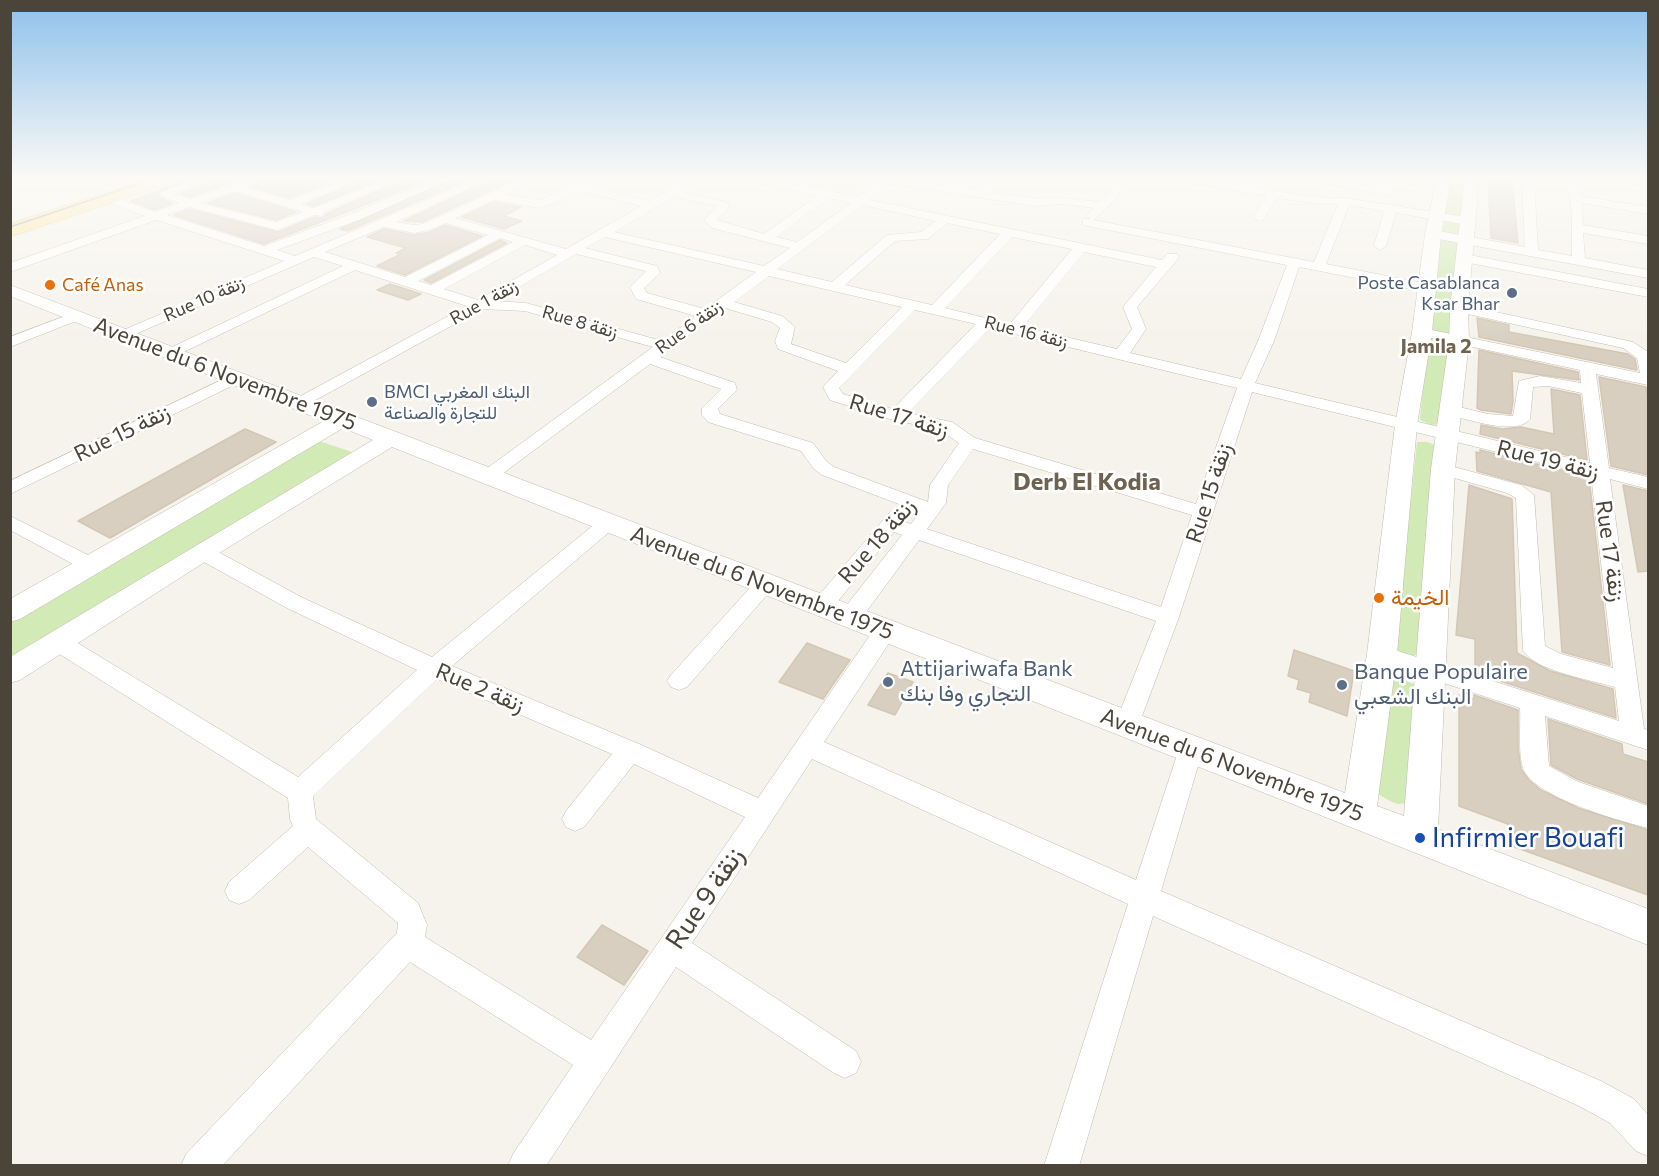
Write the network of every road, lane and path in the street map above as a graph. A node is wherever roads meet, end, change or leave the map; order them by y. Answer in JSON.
{"nodes":[{"id":1,"x":106,"y":234,"type":"edge"},
{"id":2,"x":214,"y":234,"type":"edge"},
{"id":3,"x":309,"y":234,"type":"edge"},
{"id":4,"x":355,"y":234,"type":"edge"},
{"id":5,"x":493,"y":234,"type":"edge"},
{"id":6,"x":601,"y":234,"type":"edge"},
{"id":7,"x":606,"y":234,"type":"edge"},
{"id":8,"x":751,"y":234,"type":"edge"},
{"id":9,"x":772,"y":234,"type":"edge"},
{"id":10,"x":815,"y":234,"type":"edge"},
{"id":11,"x":927,"y":234,"type":"edge"},
{"id":12,"x":1007,"y":234,"type":"edge"},
{"id":13,"x":1041,"y":234,"type":"edge"},
{"id":14,"x":1332,"y":234,"type":"edge"},
{"id":15,"x":1384,"y":234,"type":"edge"},
{"id":16,"x":1434,"y":234,"type":"edge"},
{"id":17,"x":1453,"y":234,"type":"edge"},
{"id":18,"x":1453,"y":234,"type":"edge"},
{"id":19,"x":1467,"y":234,"type":"edge"},
{"id":20,"x":1531,"y":234,"type":"edge"},
{"id":21,"x":1577,"y":234,"type":"edge"},
{"id":22,"x":1612,"y":234,"type":"edge"},
{"id":23,"x":497,"y":235,"type":"junction"},
{"id":24,"x":1078,"y":236,"type":"junction"},
{"id":25,"x":766,"y":238,"type":"junction"},
{"id":26,"x":1466,"y":240,"type":"junction"},
{"id":27,"x":1648,"y":240,"type":"edge"},
{"id":28,"x":1182,"y":241,"type":"junction"},
{"id":29,"x":522,"y":242,"type":"junction"},
{"id":30,"x":798,"y":246,"type":"junction"},
{"id":31,"x":1380,"y":246,"type":"dead end"},
{"id":32,"x":266,"y":250,"type":"junction"},
{"id":33,"x":311,"y":252,"type":"junction"},
{"id":34,"x":573,"y":252,"type":"junction"},
{"id":35,"x":1532,"y":252,"type":"junction"},
{"id":36,"x":294,"y":260,"type":"junction"},
{"id":37,"x":1579,"y":261,"type":"junction"},
{"id":38,"x":1294,"y":263,"type":"junction"},
{"id":39,"x":356,"y":265,"type":"junction"},
{"id":40,"x":1166,"y":265,"type":"junction"},
{"id":41,"x":1318,"y":267,"type":"junction"},
{"id":42,"x":10,"y":268,"type":"edge"},
{"id":43,"x":764,"y":271,"type":"junction"},
{"id":44,"x":1648,"y":274,"type":"edge"},
{"id":45,"x":406,"y":282,"type":"junction"},
{"id":46,"x":835,"y":287,"type":"junction"},
{"id":47,"x":1428,"y":288,"type":"junction"},
{"id":48,"x":10,"y":290,"type":"edge"},
{"id":49,"x":432,"y":290,"type":"junction"},
{"id":50,"x":1648,"y":293,"type":"edge"},
{"id":51,"x":723,"y":303,"type":"junction"},
{"id":52,"x":479,"y":305,"type":"junction"},
{"id":53,"x":912,"y":305,"type":"junction"},
{"id":54,"x":1459,"y":308,"type":"junction"},
{"id":55,"x":935,"y":310,"type":"junction"},
{"id":56,"x":707,"y":315,"type":"junction"},
{"id":57,"x":76,"y":316,"type":"junction"},
{"id":58,"x":986,"y":323,"type":"junction"},
{"id":59,"x":1014,"y":329,"type":"junction"},
{"id":60,"x":1422,"y":332,"type":"junction"},
{"id":61,"x":124,"y":334,"type":"junction"},
{"id":62,"x":1460,"y":341,"type":"junction"},
{"id":63,"x":10,"y":343,"type":"edge"},
{"id":64,"x":665,"y":346,"type":"junction"},
{"id":65,"x":173,"y":352,"type":"junction"},
{"id":66,"x":1120,"y":356,"type":"junction"},
{"id":67,"x":648,"y":358,"type":"junction"},
{"id":68,"x":1587,"y":368,"type":"junction"},
{"id":69,"x":849,"y":370,"type":"junction"},
{"id":70,"x":1648,"y":375,"type":"edge"},
{"id":71,"x":234,"y":379,"type":"junction"},
{"id":72,"x":1648,"y":380,"type":"edge"},
{"id":73,"x":1245,"y":387,"type":"junction"},
{"id":74,"x":1589,"y":390,"type":"junction"},
{"id":75,"x":301,"y":403,"type":"junction"},
{"id":76,"x":1451,"y":410,"type":"junction"},
{"id":77,"x":896,"y":415,"type":"junction"},
{"id":78,"x":341,"y":420,"type":"junction"},
{"id":79,"x":1406,"y":425,"type":"junction"},
{"id":80,"x":1448,"y":436,"type":"junction"},
{"id":81,"x":390,"y":439,"type":"junction"},
{"id":82,"x":969,"y":442,"type":"junction"},
{"id":83,"x":1443,"y":469,"type":"junction"},
{"id":84,"x":1599,"y":473,"type":"junction"},
{"id":85,"x":488,"y":476,"type":"junction"},
{"id":86,"x":1648,"y":483,"type":"edge"},
{"id":87,"x":939,"y":485,"type":"junction"},
{"id":88,"x":10,"y":488,"type":"edge"},
{"id":89,"x":909,"y":503,"type":"junction"},
{"id":90,"x":931,"y":510,"type":"junction"},
{"id":91,"x":1202,"y":512,"type":"junction"},
{"id":92,"x":10,"y":522,"type":"edge"},
{"id":93,"x":608,"y":523,"type":"junction"},
{"id":94,"x":891,"y":524,"type":"junction"},
{"id":95,"x":915,"y":532,"type":"junction"},
{"id":96,"x":202,"y":552,"type":"junction"},
{"id":97,"x":91,"y":564,"type":"junction"},
{"id":98,"x":765,"y":584,"type":"junction"},
{"id":99,"x":822,"y":606,"type":"junction"},
{"id":100,"x":10,"y":612,"type":"edge"},
{"id":101,"x":850,"y":617,"type":"junction"},
{"id":102,"x":1168,"y":617,"type":"junction"},
{"id":103,"x":885,"y":631,"type":"junction"},
{"id":104,"x":58,"y":642,"type":"junction"},
{"id":105,"x":1382,"y":654,"type":"junction"},
{"id":106,"x":434,"y":668,"type":"junction"},
{"id":107,"x":1431,"y":669,"type":"junction"},
{"id":108,"x":10,"y":672,"type":"edge"},
{"id":109,"x":679,"y":681,"type":"dead end"},
{"id":110,"x":1627,"y":681,"type":"junction"},
{"id":111,"x":1533,"y":703,"type":"junction"},
{"id":112,"x":1126,"y":724,"type":"junction"},
{"id":113,"x":1641,"y":738,"type":"edge"},
{"id":114,"x":808,"y":746,"type":"junction"},
{"id":115,"x":1191,"y":750,"type":"junction"},
{"id":116,"x":630,"y":751,"type":"junction"},
{"id":117,"x":300,"y":792,"type":"junction"},
{"id":118,"x":763,"y":813,"type":"junction"},
{"id":119,"x":1359,"y":815,"type":"junction"},
{"id":120,"x":1648,"y":817,"type":"edge"},
{"id":121,"x":575,"y":819,"type":"dead end"},
{"id":122,"x":308,"y":830,"type":"junction"},
{"id":123,"x":1420,"y":838,"type":"junction"},
{"id":124,"x":239,"y":891,"type":"dead end"},
{"id":125,"x":1145,"y":898,"type":"junction"},
{"id":126,"x":1648,"y":927,"type":"edge"},
{"id":127,"x":407,"y":943,"type":"junction"},
{"id":128,"x":672,"y":947,"type":"junction"},
{"id":129,"x":596,"y":1061,"type":"junction"},
{"id":130,"x":845,"y":1062,"type":"dead end"},
{"id":131,"x":1648,"y":1139,"type":"edge"},
{"id":132,"x":198,"y":1166,"type":"edge"},
{"id":133,"x":525,"y":1166,"type":"edge"},
{"id":134,"x":1061,"y":1166,"type":"edge"}],
"edges":[{"from":1,"to":42,"type":"street"},
{"from":2,"to":32,"type":"street"},
{"from":3,"to":32,"type":"street"},
{"from":4,"to":33,"type":"street","name":"Rue 10 زنقة"},
{"from":5,"to":23,"type":"street"},
{"from":6,"to":34,"type":"street","name":"Rue 1 زنقة"},
{"from":7,"to":43,"type":"street","name":"Rue 16 زنقة"},
{"from":8,"to":25,"type":"street"},
{"from":9,"to":25,"type":"street"},
{"from":10,"to":30,"type":"street","name":"Rue 6 زنقة"},
{"from":11,"to":46,"type":"street"},
{"from":12,"to":55,"type":"street"},
{"from":13,"to":24,"type":"street"},
{"from":14,"to":41,"type":"street"},
{"from":15,"to":31,"type":"street"},
{"from":16,"to":47,"type":"street"},
{"from":17,"to":26,"type":"street"},
{"from":18,"to":26,"type":"street"},
{"from":19,"to":26,"type":"street"},
{"from":20,"to":35,"type":"street"},
{"from":21,"to":37,"type":"street"},
{"from":22,"to":27,"type":"street"},
{"from":23,"to":29,"type":"street"},
{"from":23,"to":45,"type":"street"},
{"from":24,"to":28,"type":"street"},
{"from":24,"to":40,"type":"street"},
{"from":24,"to":59,"type":"street"},
{"from":25,"to":30,"type":"street"},
{"from":26,"to":35,"type":"street"},
{"from":26,"to":50,"type":"street"},
{"from":26,"to":54,"type":"street"},
{"from":28,"to":38,"type":"street"},
{"from":28,"to":40,"type":"street"},
{"from":29,"to":34,"type":"street"},
{"from":29,"to":49,"type":"street"},
{"from":30,"to":43,"type":"street","name":"Rue 6 زنقة"},
{"from":32,"to":36,"type":"street"},
{"from":33,"to":36,"type":"street","name":"Rue 10 زنقة"},
{"from":33,"to":39,"type":"street","name":"Rue 8 زنقة"},
{"from":34,"to":52,"type":"street","name":"Rue 1 زنقة"},
{"from":34,"to":56,"type":"street"},
{"from":35,"to":37,"type":"street"},
{"from":36,"to":61,"type":"street","name":"Rue 10 زنقة"},
{"from":37,"to":44,"type":"street"},
{"from":38,"to":41,"type":"street"},
{"from":38,"to":73,"type":"street","name":"Rue 15 زنقة"},
{"from":39,"to":45,"type":"street","name":"Rue 8 زنقة"},
{"from":39,"to":65,"type":"street"},
{"from":40,"to":66,"type":"street"},
{"from":41,"to":47,"type":"street"},
{"from":43,"to":46,"type":"street","name":"Rue 16 زنقة"},
{"from":43,"to":51,"type":"street","name":"Rue 6 زنقة"},
{"from":45,"to":49,"type":"street","name":"Rue 8 زنقة"},
{"from":46,"to":53,"type":"street","name":"Rue 16 زنقة"},
{"from":47,"to":60,"type":"street"},
{"from":48,"to":57,"type":"street","name":"Avenue du 6 Novembre 1975"},
{"from":49,"to":52,"type":"street","name":"Rue 8 زنقة"},
{"from":51,"to":56,"type":"street","name":"Rue 6 زنقة"},
{"from":51,"to":69,"type":"street"},
{"from":52,"to":64,"type":"street","name":"Rue 8 زنقة"},
{"from":52,"to":75,"type":"street","name":"Rue 1 زنقة"},
{"from":53,"to":55,"type":"street","name":"Rue 16 زنقة"},
{"from":53,"to":69,"type":"street"},
{"from":54,"to":62,"type":"street"},
{"from":54,"to":70,"type":"street"},
{"from":55,"to":58,"type":"street","name":"Rue 16 زنقة"},
{"from":56,"to":64,"type":"street","name":"Rue 6 زنقة"},
{"from":57,"to":61,"type":"street","name":"Avenue du 6 Novembre 1975"},
{"from":57,"to":63,"type":"street"},
{"from":58,"to":59,"type":"street","name":"Rue 16 زنقة"},
{"from":58,"to":77,"type":"street"},
{"from":59,"to":66,"type":"street","name":"Rue 16 زنقة"},
{"from":60,"to":62,"type":"street"},
{"from":60,"to":79,"type":"street"},
{"from":61,"to":65,"type":"street","name":"Avenue du 6 Novembre 1975"},
{"from":62,"to":68,"type":"street"},
{"from":62,"to":76,"type":"street"},
{"from":64,"to":67,"type":"street","name":"Rue 6 زنقة"},
{"from":65,"to":71,"type":"street","name":"Avenue du 6 Novembre 1975"},
{"from":66,"to":73,"type":"street","name":"Rue 16 زنقة"},
{"from":67,"to":85,"type":"street","name":"Rue 6 زنقة"},
{"from":67,"to":89,"type":"street"},
{"from":68,"to":72,"type":"street"},
{"from":68,"to":74,"type":"street","name":"Rue 17 زنقة"},
{"from":69,"to":77,"type":"street","name":"Rue 17 زنقة"},
{"from":71,"to":75,"type":"street","name":"Avenue du 6 Novembre 1975"},
{"from":71,"to":88,"type":"street","name":"Rue 15 زنقة"},
{"from":73,"to":79,"type":"street","name":"Rue 16 زنقة"},
{"from":73,"to":91,"type":"street","name":"Rue 15 زنقة"},
{"from":74,"to":76,"type":"street"},
{"from":74,"to":84,"type":"street","name":"Rue 17 زنقة"},
{"from":75,"to":78,"type":"street","name":"Avenue du 6 Novembre 1975"},
{"from":76,"to":80,"type":"street"},
{"from":77,"to":82,"type":"street","name":"Rue 17 زنقة"},
{"from":78,"to":81,"type":"street","name":"Avenue du 6 Novembre 1975"},
{"from":78,"to":97,"type":"street"},
{"from":79,"to":80,"type":"street","name":"Rue 16 زنقة"},
{"from":79,"to":105,"type":"street"},
{"from":80,"to":83,"type":"street"},
{"from":80,"to":84,"type":"street","name":"Rue 19 زنقة"},
{"from":81,"to":85,"type":"street","name":"Avenue du 6 Novembre 1975"},
{"from":81,"to":96,"type":"street"},
{"from":82,"to":87,"type":"street","name":"Rue 18 زنقة"},
{"from":82,"to":91,"type":"street","name":"Rue 17 زنقة"},
{"from":83,"to":107,"type":"street"},
{"from":83,"to":110,"type":"street"},
{"from":84,"to":86,"type":"street","name":"Rue 19 زنقة"},
{"from":84,"to":110,"type":"street","name":"Rue 17 زنقة"},
{"from":85,"to":93,"type":"street","name":"Avenue du 6 Novembre 1975"},
{"from":87,"to":89,"type":"street","name":"Rue 18 زنقة"},
{"from":87,"to":90,"type":"street","name":"Rue 18 زنقة"},
{"from":89,"to":90,"type":"street"},
{"from":89,"to":94,"type":"street","name":"Rue 18 زنقة"},
{"from":90,"to":95,"type":"street","name":"Rue 18 زنقة"},
{"from":91,"to":102,"type":"street","name":"Rue 15 زنقة"},
{"from":92,"to":97,"type":"street"},
{"from":93,"to":98,"type":"street","name":"Avenue du 6 Novembre 1975"},
{"from":93,"to":106,"type":"street"},
{"from":94,"to":95,"type":"street"},
{"from":94,"to":99,"type":"street","name":"Rue 18 زنقة"},
{"from":95,"to":101,"type":"street","name":"Rue 18 زنقة"},
{"from":95,"to":102,"type":"street"},
{"from":96,"to":104,"type":"street"},
{"from":96,"to":106,"type":"street","name":"Rue 2 زنقة"},
{"from":97,"to":100,"type":"street"},
{"from":98,"to":99,"type":"street","name":"Avenue du 6 Novembre 1975"},
{"from":98,"to":109,"type":"street"},
{"from":99,"to":101,"type":"street","name":"Avenue du 6 Novembre 1975"},
{"from":101,"to":103,"type":"street","name":"Avenue du 6 Novembre 1975"},
{"from":102,"to":112,"type":"street","name":"Rue 15 زنقة"},
{"from":103,"to":112,"type":"street","name":"Avenue du 6 Novembre 1975"},
{"from":103,"to":114,"type":"street","name":"Rue 9 زنقة"},
{"from":104,"to":108,"type":"street"},
{"from":104,"to":117,"type":"street"},
{"from":105,"to":107,"type":"street"},
{"from":105,"to":119,"type":"street"},
{"from":106,"to":116,"type":"street","name":"Rue 2 زنقة"},
{"from":106,"to":117,"type":"street"},
{"from":107,"to":111,"type":"street"},
{"from":107,"to":123,"type":"street"},
{"from":110,"to":113,"type":"street","name":"Rue 17 زنقة"},
{"from":111,"to":113,"type":"street"},
{"from":111,"to":120,"type":"street"},
{"from":112,"to":115,"type":"street","name":"Avenue du 6 Novembre 1975"},
{"from":114,"to":118,"type":"street","name":"Rue 9 زنقة"},
{"from":114,"to":125,"type":"street"},
{"from":115,"to":119,"type":"street","name":"Avenue du 6 Novembre 1975"},
{"from":115,"to":125,"type":"street"},
{"from":116,"to":118,"type":"street","name":"Rue 2 زنقة"},
{"from":116,"to":121,"type":"street"},
{"from":117,"to":122,"type":"street"},
{"from":118,"to":128,"type":"street","name":"Rue 9 زنقة"},
{"from":119,"to":123,"type":"street","name":"Avenue du 6 Novembre 1975"},
{"from":122,"to":124,"type":"street"},
{"from":122,"to":127,"type":"street"},
{"from":123,"to":126,"type":"street","name":"Avenue du 6 Novembre 1975"},
{"from":125,"to":131,"type":"street"},
{"from":125,"to":134,"type":"street"},
{"from":127,"to":129,"type":"street"},
{"from":127,"to":132,"type":"street"},
{"from":128,"to":129,"type":"street","name":"Rue 9 زنقة"},
{"from":128,"to":130,"type":"street"},
{"from":129,"to":133,"type":"street","name":"Rue 9 زنقة"}]}
